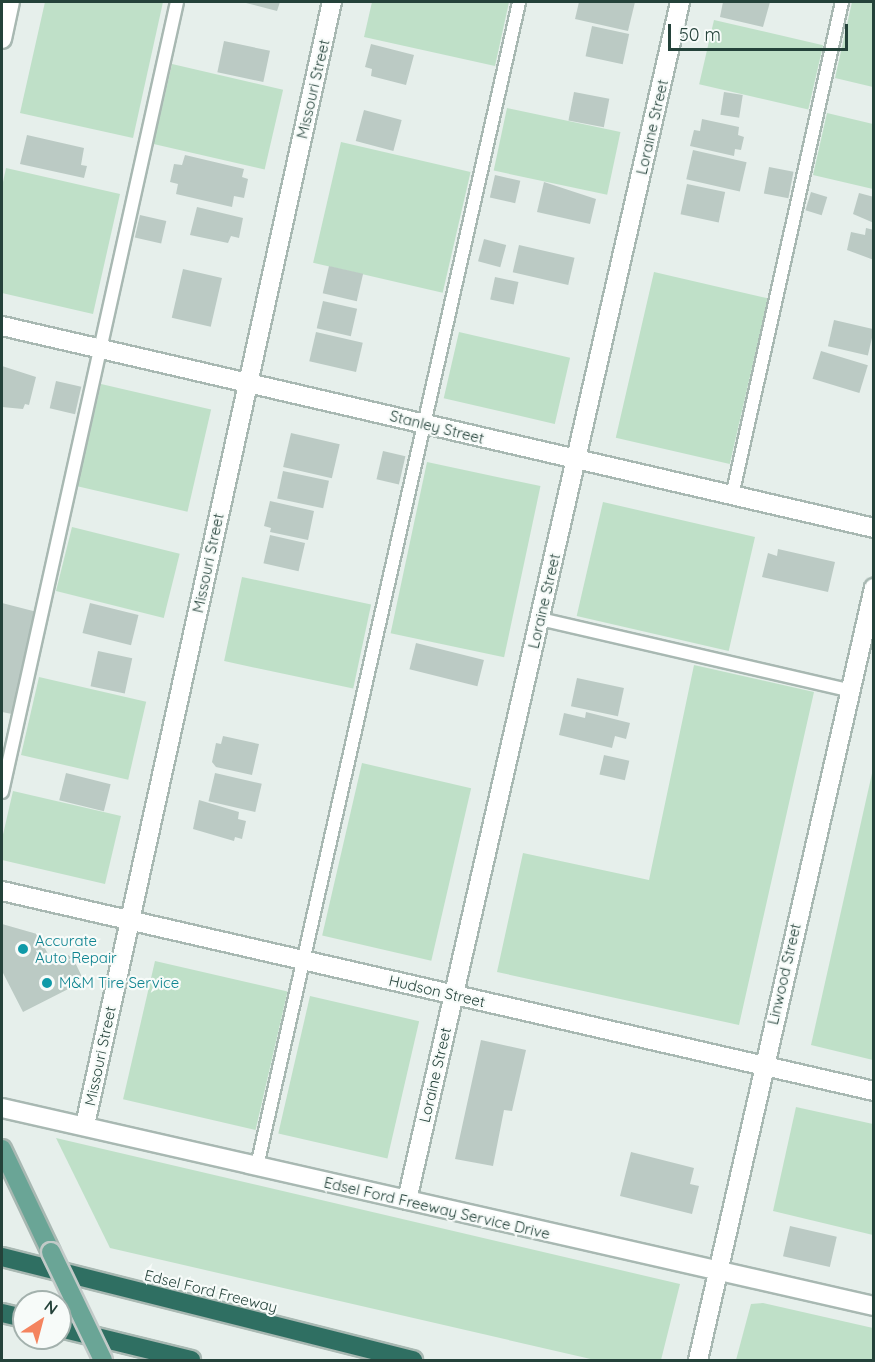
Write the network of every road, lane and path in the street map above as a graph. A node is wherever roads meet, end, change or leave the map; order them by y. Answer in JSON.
{"nodes":[{"id":1,"x":10,"y":2,"type":"edge"},
{"id":2,"x":177,"y":2,"type":"edge"},
{"id":3,"x":332,"y":2,"type":"edge"},
{"id":4,"x":519,"y":2,"type":"edge"},
{"id":5,"x":680,"y":2,"type":"edge"},
{"id":6,"x":842,"y":2,"type":"edge"},
{"id":7,"x":2,"y":39,"type":"edge"},
{"id":8,"x":2,"y":326,"type":"edge"},
{"id":9,"x":98,"y":348,"type":"junction"},
{"id":10,"x":248,"y":383,"type":"junction"},
{"id":11,"x":426,"y":424,"type":"junction"},
{"id":12,"x":577,"y":461,"type":"junction"},
{"id":13,"x":732,"y":496,"type":"junction"},
{"id":14,"x":873,"y":528,"type":"edge"},
{"id":15,"x":873,"y":588,"type":"edge"},
{"id":16,"x":540,"y":619,"type":"junction"},
{"id":17,"x":848,"y":690,"type":"junction"},
{"id":18,"x":2,"y":792,"type":"edge"},
{"id":19,"x":2,"y":891,"type":"edge"},
{"id":20,"x":130,"y":920,"type":"junction"},
{"id":21,"x":304,"y":960,"type":"junction"},
{"id":22,"x":453,"y":995,"type":"junction"},
{"id":23,"x":763,"y":1066,"type":"junction"},
{"id":24,"x":873,"y":1091,"type":"edge"},
{"id":25,"x":2,"y":1107,"type":"edge"},
{"id":26,"x":85,"y":1125,"type":"junction"},
{"id":27,"x":2,"y":1149,"type":"edge"},
{"id":28,"x":257,"y":1166,"type":"junction"},
{"id":29,"x":407,"y":1200,"type":"junction"},
{"id":30,"x":2,"y":1257,"type":"edge"},
{"id":31,"x":716,"y":1272,"type":"junction"},
{"id":32,"x":873,"y":1306,"type":"edge"},
{"id":33,"x":72,"y":1331,"type":"edge"},
{"id":34,"x":103,"y":1360,"type":"edge"},
{"id":35,"x":191,"y":1360,"type":"edge"},
{"id":36,"x":413,"y":1360,"type":"edge"},
{"id":37,"x":698,"y":1360,"type":"edge"}],
"edges":[{"from":1,"to":7,"type":"street"},
{"from":2,"to":9,"type":"lane"},
{"from":3,"to":10,"type":"street","name":"Missouri Street"},
{"from":4,"to":11,"type":"lane"},
{"from":5,"to":12,"type":"street","name":"Loraine Street"},
{"from":6,"to":13,"type":"lane"},
{"from":8,"to":9,"type":"street","name":"Stanley Street"},
{"from":9,"to":10,"type":"street","name":"Stanley Street"},
{"from":9,"to":18,"type":"lane"},
{"from":10,"to":11,"type":"street","name":"Stanley Street"},
{"from":10,"to":20,"type":"street","name":"Missouri Street"},
{"from":11,"to":12,"type":"street","name":"Stanley Street"},
{"from":11,"to":21,"type":"lane"},
{"from":12,"to":13,"type":"street","name":"Stanley Street"},
{"from":12,"to":16,"type":"street","name":"Loraine Street"},
{"from":13,"to":14,"type":"street","name":"Stanley Street"},
{"from":15,"to":17,"type":"street","name":"Linwood Street"},
{"from":16,"to":17,"type":"lane"},
{"from":16,"to":22,"type":"street","name":"Loraine Street"},
{"from":17,"to":23,"type":"street","name":"Linwood Street"},
{"from":19,"to":20,"type":"street","name":"Hudson Street"},
{"from":20,"to":21,"type":"street","name":"Hudson Street"},
{"from":20,"to":26,"type":"street","name":"Missouri Street"},
{"from":21,"to":22,"type":"street","name":"Hudson Street"},
{"from":21,"to":28,"type":"lane"},
{"from":22,"to":23,"type":"street","name":"Hudson Street"},
{"from":22,"to":29,"type":"street","name":"Loraine Street"},
{"from":23,"to":24,"type":"street","name":"Hudson Street"},
{"from":23,"to":31,"type":"street","name":"Linwood Street"},
{"from":25,"to":26,"type":"street","name":"Edsel Ford Freeway Service Drive"},
{"from":26,"to":28,"type":"street","name":"Edsel Ford Freeway Service Drive"},
{"from":27,"to":34,"type":"main road","bridge":true},
{"from":28,"to":29,"type":"street","name":"Edsel Ford Freeway Service Drive"},
{"from":29,"to":31,"type":"street","name":"Edsel Ford Freeway Service Drive"},
{"from":30,"to":36,"type":"highway","name":"Edsel Ford Freeway"},
{"from":31,"to":32,"type":"street","name":"Edsel Ford Freeway Service Drive"},
{"from":31,"to":37,"type":"street","name":"Linwood Street"},
{"from":33,"to":35,"type":"highway"}]}
